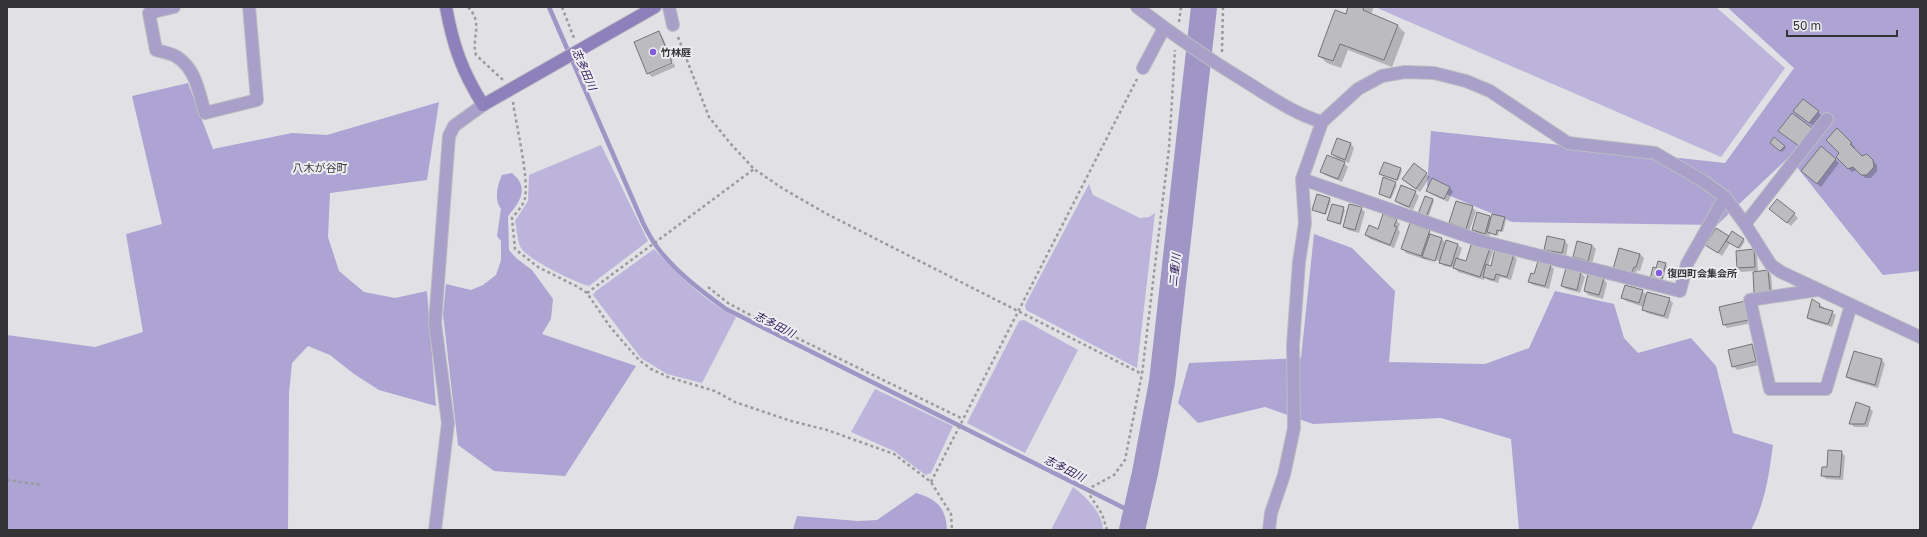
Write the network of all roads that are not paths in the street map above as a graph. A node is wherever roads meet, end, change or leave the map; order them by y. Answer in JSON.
{"nodes":[{"id":1,"x":174,"y":7,"type":"edge"},
{"id":2,"x":249,"y":7,"type":"edge"},
{"id":3,"x":446,"y":7,"type":"edge"},
{"id":4,"x":655,"y":7,"type":"edge"},
{"id":5,"x":669,"y":7,"type":"edge"},
{"id":6,"x":1137,"y":7,"type":"edge"},
{"id":7,"x":673,"y":25,"type":"road end"},
{"id":8,"x":1164,"y":28,"type":"junction"},
{"id":9,"x":1143,"y":68,"type":"road end"},
{"id":10,"x":483,"y":105,"type":"junction"},
{"id":11,"x":1827,"y":119,"type":"dead end"},
{"id":12,"x":1322,"y":122,"type":"junction"},
{"id":13,"x":1302,"y":179,"type":"junction"},
{"id":14,"x":1725,"y":197,"type":"junction"},
{"id":15,"x":1745,"y":224,"type":"junction"},
{"id":16,"x":1818,"y":290,"type":"junction"},
{"id":17,"x":1851,"y":305,"type":"junction"},
{"id":18,"x":1920,"y":337,"type":"edge"},
{"id":19,"x":435,"y":530,"type":"edge"},
{"id":20,"x":1268,"y":530,"type":"edge"}],
"edges":[{"from":1,"to":2,"type":"street"},
{"from":3,"to":10,"type":"street"},
{"from":4,"to":10,"type":"street"},
{"from":5,"to":7,"type":"street"},
{"from":6,"to":8,"type":"street"},
{"from":8,"to":9,"type":"street"},
{"from":8,"to":12,"type":"street"},
{"from":10,"to":19,"type":"street"},
{"from":11,"to":15,"type":"street"},
{"from":12,"to":13,"type":"street"},
{"from":12,"to":14,"type":"street"},
{"from":13,"to":14,"type":"street"},
{"from":13,"to":20,"type":"street"},
{"from":14,"to":15,"type":"street"},
{"from":15,"to":16,"type":"street"},
{"from":16,"to":17,"type":"street"},
{"from":16,"to":17,"type":"street"},
{"from":17,"to":18,"type":"street"}]}
